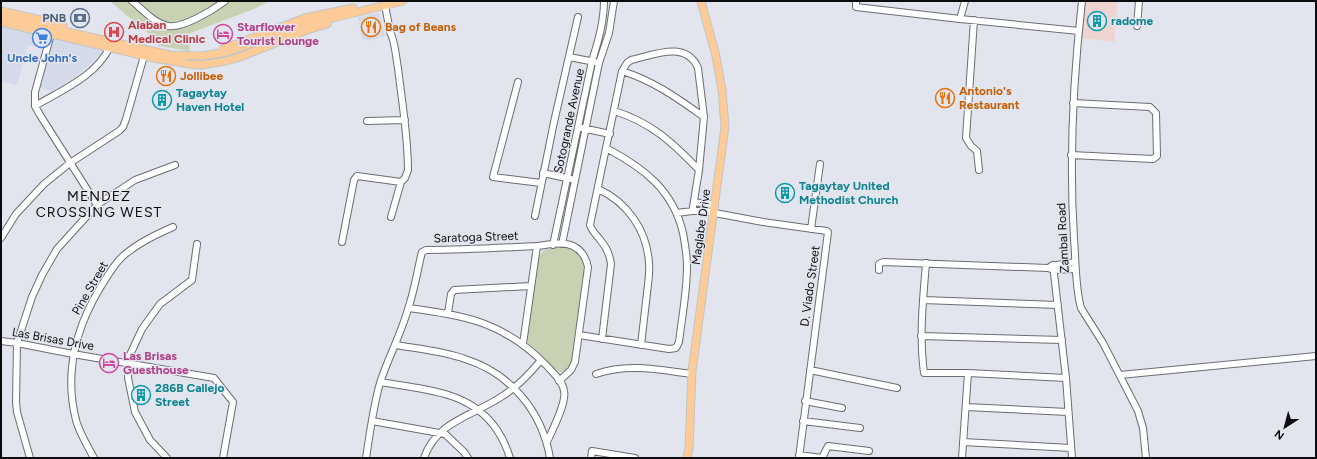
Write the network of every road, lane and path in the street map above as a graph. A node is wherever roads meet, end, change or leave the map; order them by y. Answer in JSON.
{"nodes":[{"id":1,"x":132,"y":1,"type":"edge"},
{"id":2,"x":225,"y":1,"type":"edge"},
{"id":3,"x":403,"y":1,"type":"edge"},
{"id":4,"x":604,"y":1,"type":"edge"},
{"id":5,"x":614,"y":1,"type":"edge"},
{"id":6,"x":701,"y":1,"type":"edge"},
{"id":7,"x":856,"y":1,"type":"edge"},
{"id":8,"x":965,"y":1,"type":"edge"},
{"id":9,"x":1082,"y":1,"type":"edge"},
{"id":10,"x":1139,"y":1,"type":"edge"},
{"id":11,"x":386,"y":5,"type":"junction"},
{"id":12,"x":1,"y":11,"type":"edge"},
{"id":13,"x":1,"y":17,"type":"edge"},
{"id":14,"x":578,"y":17,"type":"dead end"},
{"id":15,"x":960,"y":19,"type":"junction"},
{"id":16,"x":974,"y":20,"type":"junction"},
{"id":17,"x":1,"y":22,"type":"edge"},
{"id":18,"x":601,"y":25,"type":"junction"},
{"id":19,"x":610,"y":26,"type":"junction"},
{"id":20,"x":1137,"y":26,"type":"dead end"},
{"id":21,"x":1078,"y":31,"type":"junction"},
{"id":22,"x":51,"y":34,"type":"junction"},
{"id":23,"x":599,"y":37,"type":"junction"},
{"id":24,"x":607,"y":39,"type":"junction"},
{"id":25,"x":110,"y":47,"type":"junction"},
{"id":26,"x":144,"y":56,"type":"junction"},
{"id":27,"x":569,"y":57,"type":"junction"},
{"id":28,"x":592,"y":62,"type":"junction"},
{"id":29,"x":599,"y":63,"type":"junction"},
{"id":30,"x":622,"y":71,"type":"junction"},
{"id":31,"x":518,"y":82,"type":"dead end"},
{"id":32,"x":1073,"y":103,"type":"junction"},
{"id":33,"x":35,"y":106,"type":"junction"},
{"id":34,"x":614,"y":111,"type":"junction"},
{"id":35,"x":704,"y":117,"type":"junction"},
{"id":36,"x":405,"y":120,"type":"junction"},
{"id":37,"x":367,"y":121,"type":"dead end"},
{"id":38,"x":579,"y":127,"type":"junction"},
{"id":39,"x":586,"y":129,"type":"junction"},
{"id":40,"x":610,"y":134,"type":"junction"},
{"id":41,"x":606,"y":148,"type":"junction"},
{"id":42,"x":1071,"y":155,"type":"junction"},
{"id":43,"x":70,"y":163,"type":"junction"},
{"id":44,"x":820,"y":164,"type":"dead end"},
{"id":45,"x":175,"y":165,"type":"dead end"},
{"id":46,"x":699,"y":170,"type":"junction"},
{"id":47,"x":979,"y":170,"type":"dead end"},
{"id":48,"x":544,"y":173,"type":"junction"},
{"id":49,"x":568,"y":178,"type":"junction"},
{"id":50,"x":575,"y":180,"type":"junction"},
{"id":51,"x":401,"y":182,"type":"junction"},
{"id":52,"x":541,"y":184,"type":"junction"},
{"id":53,"x":598,"y":189,"type":"junction"},
{"id":54,"x":694,"y":202,"type":"junction"},
{"id":55,"x":97,"y":205,"type":"junction"},
{"id":56,"x":715,"y":205,"type":"junction"},
{"id":57,"x":692,"y":211,"type":"junction"},
{"id":58,"x":677,"y":213,"type":"junction"},
{"id":59,"x":714,"y":213,"type":"junction"},
{"id":60,"x":535,"y":216,"type":"dead end"},
{"id":61,"x":391,"y":217,"type":"dead end"},
{"id":62,"x":173,"y":227,"type":"dead end"},
{"id":63,"x":591,"y":228,"type":"junction"},
{"id":64,"x":811,"y":229,"type":"junction"},
{"id":65,"x":584,"y":230,"type":"dead end"},
{"id":66,"x":1,"y":238,"type":"edge"},
{"id":67,"x":342,"y":242,"type":"dead end"},
{"id":68,"x":197,"y":244,"type":"dead end"},
{"id":69,"x":562,"y":244,"type":"junction"},
{"id":70,"x":553,"y":245,"type":"junction"},
{"id":71,"x":537,"y":246,"type":"junction"},
{"id":72,"x":926,"y":264,"type":"junction"},
{"id":73,"x":1075,"y":265,"type":"junction"},
{"id":74,"x":1052,"y":267,"type":"junction"},
{"id":75,"x":878,"y":270,"type":"dead end"},
{"id":76,"x":531,"y":286,"type":"junction"},
{"id":77,"x":923,"y":300,"type":"junction"},
{"id":78,"x":1058,"y":305,"type":"junction"},
{"id":79,"x":409,"y":308,"type":"junction"},
{"id":80,"x":448,"y":313,"type":"junction"},
{"id":81,"x":579,"y":335,"type":"junction"},
{"id":82,"x":921,"y":336,"type":"junction"},
{"id":83,"x":602,"y":339,"type":"junction"},
{"id":84,"x":1062,"y":340,"type":"junction"},
{"id":85,"x":1,"y":341,"type":"edge"},
{"id":86,"x":17,"y":343,"type":"junction"},
{"id":87,"x":396,"y":344,"type":"junction"},
{"id":88,"x":523,"y":344,"type":"junction"},
{"id":89,"x":640,"y":345,"type":"junction"},
{"id":90,"x":73,"y":354,"type":"junction"},
{"id":91,"x":1316,"y":356,"type":"edge"},
{"id":92,"x":541,"y":360,"type":"junction"},
{"id":93,"x":128,"y":363,"type":"junction"},
{"id":94,"x":810,"y":370,"type":"junction"},
{"id":95,"x":968,"y":373,"type":"junction"},
{"id":96,"x":596,"y":374,"type":"dead end"},
{"id":97,"x":692,"y":374,"type":"junction"},
{"id":98,"x":1120,"y":375,"type":"junction"},
{"id":99,"x":1066,"y":378,"type":"junction"},
{"id":100,"x":560,"y":381,"type":"junction"},
{"id":101,"x":381,"y":382,"type":"junction"},
{"id":102,"x":514,"y":388,"type":"junction"},
{"id":103,"x":897,"y":388,"type":"dead end"},
{"id":104,"x":806,"y":401,"type":"junction"},
{"id":105,"x":842,"y":408,"type":"dead end"},
{"id":106,"x":966,"y":408,"type":"junction"},
{"id":107,"x":479,"y":409,"type":"junction"},
{"id":108,"x":1068,"y":412,"type":"junction"},
{"id":109,"x":372,"y":421,"type":"junction"},
{"id":110,"x":803,"y":421,"type":"junction"},
{"id":111,"x":860,"y":428,"type":"dead end"},
{"id":112,"x":440,"y":433,"type":"junction"},
{"id":113,"x":547,"y":442,"type":"junction"},
{"id":114,"x":963,"y":442,"type":"junction"},
{"id":115,"x":1071,"y":448,"type":"junction"},
{"id":116,"x":869,"y":451,"type":"dead end"},
{"id":117,"x":799,"y":456,"type":"edge"},
{"id":118,"x":621,"y":457,"type":"edge"},
{"id":119,"x":30,"y":458,"type":"edge"},
{"id":120,"x":94,"y":458,"type":"edge"},
{"id":121,"x":167,"y":458,"type":"edge"},
{"id":122,"x":223,"y":458,"type":"edge"},
{"id":123,"x":366,"y":458,"type":"edge"},
{"id":124,"x":424,"y":458,"type":"edge"},
{"id":125,"x":468,"y":458,"type":"edge"},
{"id":126,"x":510,"y":458,"type":"edge"},
{"id":127,"x":550,"y":458,"type":"edge"},
{"id":128,"x":591,"y":458,"type":"edge"},
{"id":129,"x":634,"y":458,"type":"edge"},
{"id":130,"x":687,"y":458,"type":"edge"},
{"id":131,"x":962,"y":458,"type":"edge"},
{"id":132,"x":1072,"y":458,"type":"edge"},
{"id":133,"x":1146,"y":458,"type":"edge"}],
"edges":[{"from":1,"to":2,"type":"street"},
{"from":3,"to":11,"type":"main road"},
{"from":4,"to":18,"type":"street","name":"Sotogrande Avenue"},
{"from":5,"to":19,"type":"street","name":"Sotogrande Avenue"},
{"from":6,"to":56,"type":"main road","name":"Maglabe Drive"},
{"from":7,"to":15,"type":"street"},
{"from":8,"to":15,"type":"street"},
{"from":9,"to":21,"type":"street","name":"Zambal Road"},
{"from":10,"to":20,"type":"street"},
{"from":11,"to":12,"type":"main road"},
{"from":11,"to":13,"type":"main road"},
{"from":11,"to":26,"type":"main road"},
{"from":11,"to":36,"type":"street"},
{"from":14,"to":27,"type":"street"},
{"from":15,"to":16,"type":"street"},
{"from":16,"to":21,"type":"street"},
{"from":16,"to":47,"type":"street"},
{"from":17,"to":22,"type":"main road"},
{"from":18,"to":19,"type":"street"},
{"from":18,"to":23,"type":"street","name":"Sotogrande Avenue"},
{"from":19,"to":24,"type":"street","name":"Sotogrande Avenue"},
{"from":21,"to":32,"type":"street","name":"Zambal Road"},
{"from":22,"to":25,"type":"main road"},
{"from":22,"to":33,"type":"street"},
{"from":23,"to":24,"type":"street"},
{"from":23,"to":28,"type":"street","name":"Sotogrande Avenue"},
{"from":24,"to":29,"type":"street","name":"Sotogrande Avenue"},
{"from":25,"to":26,"type":"main road"},
{"from":25,"to":33,"type":"street"},
{"from":26,"to":43,"type":"street"},
{"from":27,"to":28,"type":"street"},
{"from":27,"to":48,"type":"street"},
{"from":28,"to":29,"type":"street"},
{"from":28,"to":38,"type":"street","name":"Sotogrande Avenue"},
{"from":29,"to":39,"type":"street","name":"Sotogrande Avenue"},
{"from":30,"to":34,"type":"street"},
{"from":30,"to":35,"type":"street"},
{"from":30,"to":35,"type":"street"},
{"from":31,"to":52,"type":"street"},
{"from":32,"to":42,"type":"street","name":"Zambal Road"},
{"from":32,"to":42,"type":"street"},
{"from":33,"to":43,"type":"street"},
{"from":34,"to":40,"type":"street"},
{"from":34,"to":46,"type":"street"},
{"from":35,"to":46,"type":"street"},
{"from":36,"to":37,"type":"street"},
{"from":36,"to":51,"type":"street"},
{"from":38,"to":39,"type":"street"},
{"from":38,"to":49,"type":"street","name":"Sotogrande Avenue"},
{"from":39,"to":40,"type":"street"},
{"from":39,"to":50,"type":"street","name":"Sotogrande Avenue"},
{"from":40,"to":41,"type":"street"},
{"from":41,"to":53,"type":"street"},
{"from":41,"to":58,"type":"street"},
{"from":42,"to":73,"type":"street","name":"Zambal Road"},
{"from":43,"to":55,"type":"street"},
{"from":43,"to":66,"type":"street"},
{"from":44,"to":64,"type":"street"},
{"from":45,"to":55,"type":"street"},
{"from":46,"to":54,"type":"street"},
{"from":48,"to":49,"type":"street"},
{"from":48,"to":52,"type":"street"},
{"from":49,"to":50,"type":"street"},
{"from":49,"to":70,"type":"street","name":"Sotogrande Avenue"},
{"from":50,"to":69,"type":"street","name":"Sotogrande Avenue"},
{"from":51,"to":61,"type":"street"},
{"from":51,"to":67,"type":"street"},
{"from":52,"to":60,"type":"street"},
{"from":53,"to":63,"type":"street"},
{"from":53,"to":89,"type":"street"},
{"from":54,"to":56,"type":"street"},
{"from":54,"to":57,"type":"street"},
{"from":55,"to":86,"type":"street"},
{"from":56,"to":59,"type":"main road","name":"Maglabe Drive"},
{"from":57,"to":58,"type":"street","name":"D. Viado Street"},
{"from":57,"to":59,"type":"street","name":"D. Viado Street"},
{"from":58,"to":89,"type":"street"},
{"from":59,"to":64,"type":"street","name":"D. Viado Street"},
{"from":59,"to":97,"type":"main road","name":"Maglabe Drive"},
{"from":62,"to":90,"type":"street","name":"Pine Street"},
{"from":63,"to":65,"type":"street"},
{"from":63,"to":83,"type":"street"},
{"from":64,"to":94,"type":"street","name":"D. Viado Street"},
{"from":68,"to":93,"type":"street"},
{"from":69,"to":70,"type":"street","name":"Saratoga Street"},
{"from":69,"to":81,"type":"street","name":"Saratoga Street"},
{"from":70,"to":71,"type":"street","name":"Saratoga Street"},
{"from":71,"to":76,"type":"street"},
{"from":71,"to":79,"type":"street","name":"Saratoga Street"},
{"from":72,"to":74,"type":"street"},
{"from":72,"to":75,"type":"street"},
{"from":72,"to":77,"type":"street"},
{"from":73,"to":74,"type":"street"},
{"from":73,"to":98,"type":"street","name":"Zambal Road"},
{"from":74,"to":78,"type":"street"},
{"from":76,"to":80,"type":"street"},
{"from":76,"to":88,"type":"street"},
{"from":77,"to":78,"type":"street"},
{"from":77,"to":82,"type":"street"},
{"from":78,"to":84,"type":"street"},
{"from":79,"to":80,"type":"street"},
{"from":79,"to":87,"type":"street","name":"Saratoga Street"},
{"from":80,"to":88,"type":"street"},
{"from":81,"to":83,"type":"street"},
{"from":81,"to":100,"type":"street","name":"Saratoga Street"},
{"from":82,"to":84,"type":"street"},
{"from":82,"to":95,"type":"street"},
{"from":83,"to":89,"type":"street"},
{"from":84,"to":99,"type":"street"},
{"from":85,"to":86,"type":"street","name":"Las Brisas Drive"},
{"from":86,"to":90,"type":"street","name":"Las Brisas Drive"},
{"from":86,"to":119,"type":"street"},
{"from":87,"to":101,"type":"street","name":"Saratoga Street"},
{"from":87,"to":102,"type":"street"},
{"from":88,"to":92,"type":"street"},
{"from":90,"to":93,"type":"street","name":"Las Brisas Drive"},
{"from":90,"to":120,"type":"street","name":"Pine Street"},
{"from":91,"to":98,"type":"street"},
{"from":92,"to":100,"type":"street"},
{"from":92,"to":102,"type":"street"},
{"from":93,"to":121,"type":"street"},
{"from":93,"to":122,"type":"street","name":"Las Brisas Drive"},
{"from":94,"to":103,"type":"street"},
{"from":94,"to":104,"type":"street","name":"D. Viado Street"},
{"from":95,"to":99,"type":"street"},
{"from":95,"to":106,"type":"street"},
{"from":96,"to":97,"type":"street"},
{"from":97,"to":130,"type":"main road","name":"Maglabe Drive"},
{"from":98,"to":133,"type":"street","name":"Zambal Road"},
{"from":99,"to":108,"type":"street"},
{"from":100,"to":113,"type":"street"},
{"from":101,"to":107,"type":"street"},
{"from":101,"to":109,"type":"street","name":"Saratoga Street"},
{"from":102,"to":107,"type":"street"},
{"from":102,"to":113,"type":"street"},
{"from":104,"to":105,"type":"street"},
{"from":104,"to":110,"type":"street","name":"D. Viado Street"},
{"from":106,"to":108,"type":"street"},
{"from":106,"to":114,"type":"street"},
{"from":107,"to":112,"type":"street"},
{"from":107,"to":126,"type":"street"},
{"from":108,"to":115,"type":"street"},
{"from":109,"to":112,"type":"street"},
{"from":109,"to":123,"type":"street","name":"Saratoga Street"},
{"from":110,"to":111,"type":"street"},
{"from":110,"to":117,"type":"street","name":"D. Viado Street"},
{"from":112,"to":124,"type":"street"},
{"from":112,"to":125,"type":"street"},
{"from":113,"to":127,"type":"street"},
{"from":114,"to":115,"type":"street"},
{"from":114,"to":131,"type":"street"},
{"from":115,"to":132,"type":"street"},
{"from":116,"to":117,"type":"street"},
{"from":118,"to":128,"type":"street"},
{"from":118,"to":129,"type":"street"}]}
